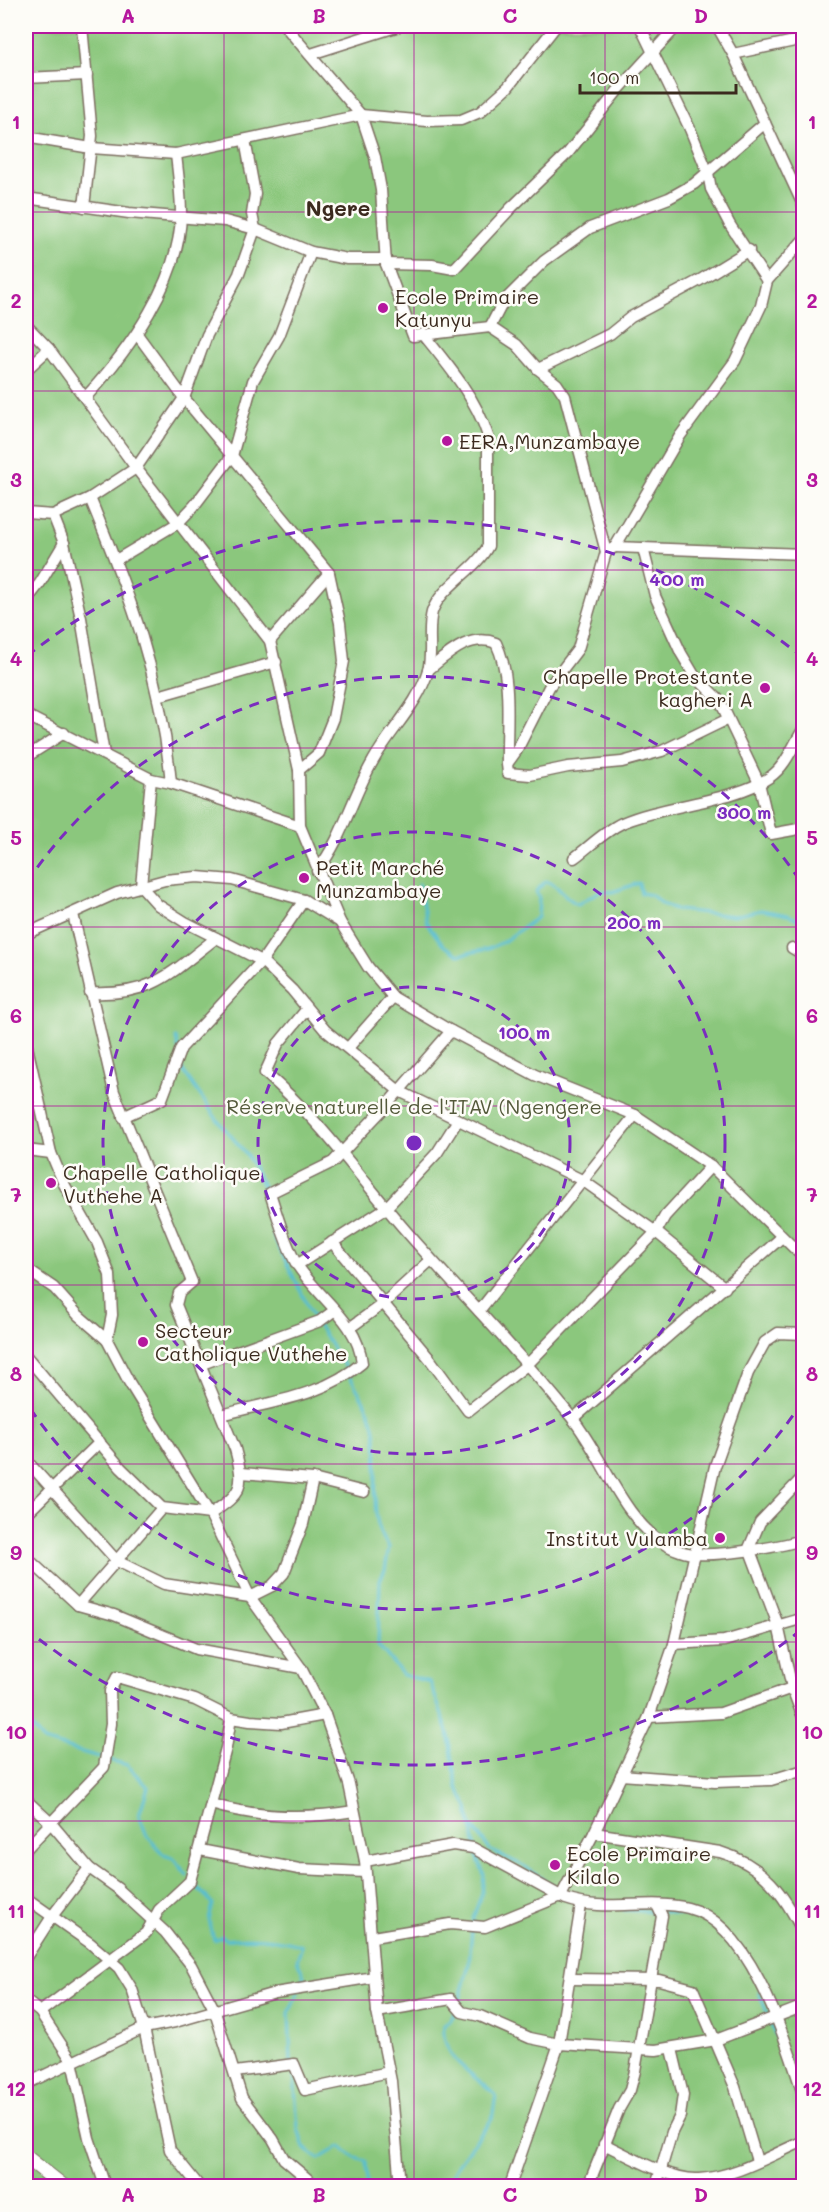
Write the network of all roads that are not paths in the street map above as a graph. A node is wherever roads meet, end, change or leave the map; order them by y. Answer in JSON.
{"nodes":[{"id":1,"x":82,"y":26,"type":"edge"},
{"id":2,"x":285,"y":26,"type":"edge"},
{"id":3,"x":399,"y":26,"type":"edge"},
{"id":4,"x":556,"y":26,"type":"edge"},
{"id":5,"x":640,"y":26,"type":"edge"},
{"id":6,"x":677,"y":26,"type":"edge"},
{"id":7,"x":717,"y":26,"type":"edge"},
{"id":8,"x":794,"y":26,"type":"edge"},
{"id":9,"x":803,"y":39,"type":"edge"},
{"id":10,"x":653,"y":51,"type":"junction"},
{"id":11,"x":311,"y":54,"type":"junction"},
{"id":12,"x":733,"y":54,"type":"junction"},
{"id":13,"x":87,"y":75,"type":"junction"},
{"id":14,"x":26,"y":78,"type":"edge"},
{"id":15,"x":361,"y":115,"type":"junction"},
{"id":16,"x":765,"y":123,"type":"junction"},
{"id":17,"x":26,"y":137,"type":"edge"},
{"id":18,"x":245,"y":140,"type":"junction"},
{"id":19,"x":91,"y":148,"type":"junction"},
{"id":20,"x":176,"y":154,"type":"junction"},
{"id":21,"x":708,"y":173,"type":"junction"},
{"id":22,"x":801,"y":194,"type":"edge"},
{"id":23,"x":26,"y":198,"type":"edge"},
{"id":24,"x":84,"y":207,"type":"junction"},
{"id":25,"x":804,"y":207,"type":"edge"},
{"id":26,"x":181,"y":216,"type":"junction"},
{"id":27,"x":255,"y":229,"type":"junction"},
{"id":28,"x":804,"y":239,"type":"edge"},
{"id":29,"x":749,"y":250,"type":"junction"},
{"id":30,"x":311,"y":252,"type":"junction"},
{"id":31,"x":386,"y":261,"type":"junction"},
{"id":32,"x":767,"y":281,"type":"junction"},
{"id":33,"x":26,"y":325,"type":"edge"},
{"id":34,"x":490,"y":327,"type":"junction"},
{"id":35,"x":137,"y":334,"type":"junction"},
{"id":36,"x":423,"y":334,"type":"junction"},
{"id":37,"x":49,"y":349,"type":"junction"},
{"id":38,"x":538,"y":369,"type":"junction"},
{"id":39,"x":26,"y":370,"type":"edge"},
{"id":40,"x":85,"y":398,"type":"junction"},
{"id":41,"x":184,"y":398,"type":"junction"},
{"id":42,"x":232,"y":456,"type":"junction"},
{"id":43,"x":136,"y":468,"type":"junction"},
{"id":44,"x":90,"y":498,"type":"junction"},
{"id":45,"x":26,"y":513,"type":"edge"},
{"id":46,"x":53,"y":515,"type":"junction"},
{"id":47,"x":178,"y":523,"type":"junction"},
{"id":48,"x":64,"y":543,"type":"junction"},
{"id":49,"x":643,"y":548,"type":"junction"},
{"id":50,"x":610,"y":549,"type":"junction"},
{"id":51,"x":804,"y":554,"type":"edge"},
{"id":52,"x":116,"y":560,"type":"junction"},
{"id":53,"x":328,"y":573,"type":"junction"},
{"id":54,"x":26,"y":601,"type":"edge"},
{"id":55,"x":270,"y":641,"type":"junction"},
{"id":56,"x":276,"y":662,"type":"junction"},
{"id":57,"x":428,"y":670,"type":"junction"},
{"id":58,"x":158,"y":696,"type":"junction"},
{"id":59,"x":26,"y":714,"type":"edge"},
{"id":60,"x":729,"y":719,"type":"junction"},
{"id":61,"x":804,"y":728,"type":"edge"},
{"id":62,"x":64,"y":733,"type":"junction"},
{"id":63,"x":104,"y":754,"type":"junction"},
{"id":64,"x":26,"y":756,"type":"edge"},
{"id":65,"x":507,"y":764,"type":"junction"},
{"id":66,"x":299,"y":770,"type":"junction"},
{"id":67,"x":151,"y":779,"type":"junction"},
{"id":68,"x":171,"y":783,"type":"junction"},
{"id":69,"x":759,"y":783,"type":"junction"},
{"id":70,"x":300,"y":826,"type":"junction"},
{"id":71,"x":804,"y":828,"type":"edge"},
{"id":72,"x":574,"y":858,"type":"dead end"},
{"id":73,"x":317,"y":871,"type":"junction"},
{"id":74,"x":141,"y":886,"type":"junction"},
{"id":75,"x":304,"y":900,"type":"junction"},
{"id":76,"x":73,"y":914,"type":"junction"},
{"id":77,"x":340,"y":922,"type":"junction"},
{"id":78,"x":26,"y":934,"type":"edge"},
{"id":79,"x":216,"y":938,"type":"junction"},
{"id":80,"x":792,"y":948,"type":"dead end"},
{"id":81,"x":804,"y":955,"type":"edge"},
{"id":82,"x":262,"y":961,"type":"junction"},
{"id":83,"x":90,"y":993,"type":"junction"},
{"id":84,"x":393,"y":997,"type":"junction"},
{"id":85,"x":306,"y":1010,"type":"junction"},
{"id":86,"x":451,"y":1031,"type":"junction"},
{"id":87,"x":26,"y":1042,"type":"edge"},
{"id":88,"x":348,"y":1048,"type":"junction"},
{"id":89,"x":399,"y":1091,"type":"junction"},
{"id":90,"x":635,"y":1115,"type":"junction"},
{"id":91,"x":123,"y":1117,"type":"junction"},
{"id":92,"x":458,"y":1120,"type":"junction"},
{"id":93,"x":26,"y":1150,"type":"edge"},
{"id":94,"x":343,"y":1151,"type":"junction"},
{"id":95,"x":51,"y":1153,"type":"junction"},
{"id":96,"x":711,"y":1166,"type":"junction"},
{"id":97,"x":582,"y":1180,"type":"junction"},
{"id":98,"x":386,"y":1208,"type":"junction"},
{"id":99,"x":656,"y":1232,"type":"junction"},
{"id":100,"x":782,"y":1237,"type":"junction"},
{"id":101,"x":332,"y":1242,"type":"junction"},
{"id":102,"x":804,"y":1258,"type":"edge"},
{"id":103,"x":431,"y":1260,"type":"junction"},
{"id":104,"x":297,"y":1265,"type":"junction"},
{"id":105,"x":26,"y":1269,"type":"edge"},
{"id":106,"x":725,"y":1288,"type":"junction"},
{"id":107,"x":384,"y":1303,"type":"junction"},
{"id":108,"x":335,"y":1310,"type":"junction"},
{"id":109,"x":479,"y":1311,"type":"junction"},
{"id":110,"x":351,"y":1327,"type":"junction"},
{"id":111,"x":804,"y":1334,"type":"edge"},
{"id":112,"x":107,"y":1340,"type":"junction"},
{"id":113,"x":26,"y":1356,"type":"edge"},
{"id":114,"x":202,"y":1364,"type":"junction"},
{"id":115,"x":528,"y":1364,"type":"junction"},
{"id":116,"x":222,"y":1415,"type":"junction"},
{"id":117,"x":573,"y":1419,"type":"junction"},
{"id":118,"x":100,"y":1442,"type":"junction"},
{"id":119,"x":26,"y":1460,"type":"edge"},
{"id":120,"x":242,"y":1473,"type":"junction"},
{"id":121,"x":804,"y":1476,"type":"edge"},
{"id":122,"x":313,"y":1479,"type":"junction"},
{"id":123,"x":51,"y":1489,"type":"junction"},
{"id":124,"x":364,"y":1492,"type":"dead end"},
{"id":125,"x":162,"y":1508,"type":"junction"},
{"id":126,"x":26,"y":1514,"type":"edge"},
{"id":127,"x":210,"y":1514,"type":"junction"},
{"id":128,"x":804,"y":1539,"type":"edge"},
{"id":129,"x":749,"y":1548,"type":"junction"},
{"id":130,"x":694,"y":1554,"type":"junction"},
{"id":131,"x":26,"y":1557,"type":"edge"},
{"id":132,"x":117,"y":1561,"type":"junction"},
{"id":133,"x":250,"y":1597,"type":"junction"},
{"id":134,"x":78,"y":1605,"type":"junction"},
{"id":135,"x":804,"y":1618,"type":"edge"},
{"id":136,"x":778,"y":1625,"type":"junction"},
{"id":137,"x":674,"y":1644,"type":"junction"},
{"id":138,"x":301,"y":1668,"type":"junction"},
{"id":139,"x":792,"y":1688,"type":"junction"},
{"id":140,"x":800,"y":1699,"type":"edge"},
{"id":141,"x":325,"y":1715,"type":"junction"},
{"id":142,"x":649,"y":1717,"type":"junction"},
{"id":143,"x":231,"y":1718,"type":"junction"},
{"id":144,"x":804,"y":1720,"type":"edge"},
{"id":145,"x":804,"y":1770,"type":"edge"},
{"id":146,"x":621,"y":1775,"type":"junction"},
{"id":147,"x":26,"y":1800,"type":"edge"},
{"id":148,"x":211,"y":1804,"type":"junction"},
{"id":149,"x":354,"y":1811,"type":"junction"},
{"id":150,"x":50,"y":1822,"type":"junction"},
{"id":151,"x":594,"y":1833,"type":"junction"},
{"id":152,"x":26,"y":1849,"type":"edge"},
{"id":153,"x":200,"y":1850,"type":"junction"},
{"id":154,"x":365,"y":1861,"type":"junction"},
{"id":155,"x":89,"y":1868,"type":"junction"},
{"id":156,"x":365,"y":1872,"type":"junction"},
{"id":157,"x":560,"y":1897,"type":"junction"},
{"id":158,"x":26,"y":1898,"type":"edge"},
{"id":159,"x":657,"y":1905,"type":"junction"},
{"id":160,"x":581,"y":1910,"type":"junction"},
{"id":161,"x":52,"y":1915,"type":"junction"},
{"id":162,"x":152,"y":1920,"type":"junction"},
{"id":163,"x":804,"y":1934,"type":"edge"},
{"id":164,"x":373,"y":1937,"type":"junction"},
{"id":165,"x":26,"y":1957,"type":"edge"},
{"id":166,"x":109,"y":1959,"type":"junction"},
{"id":167,"x":374,"y":1977,"type":"junction"},
{"id":168,"x":570,"y":1979,"type":"junction"},
{"id":169,"x":651,"y":1979,"type":"junction"},
{"id":170,"x":26,"y":2001,"type":"edge"},
{"id":171,"x":804,"y":2006,"type":"edge"},
{"id":172,"x":214,"y":2009,"type":"junction"},
{"id":173,"x":40,"y":2012,"type":"junction"},
{"id":174,"x":376,"y":2012,"type":"junction"},
{"id":175,"x":772,"y":2020,"type":"junction"},
{"id":176,"x":144,"y":2028,"type":"junction"},
{"id":177,"x":716,"y":2040,"type":"junction"},
{"id":178,"x":559,"y":2044,"type":"junction"},
{"id":179,"x":640,"y":2049,"type":"junction"},
{"id":180,"x":672,"y":2049,"type":"junction"},
{"id":181,"x":72,"y":2061,"type":"junction"},
{"id":182,"x":235,"y":2072,"type":"junction"},
{"id":183,"x":389,"y":2072,"type":"junction"},
{"id":184,"x":26,"y":2084,"type":"edge"},
{"id":185,"x":804,"y":2097,"type":"edge"},
{"id":186,"x":804,"y":2141,"type":"edge"},
{"id":187,"x":604,"y":2144,"type":"junction"},
{"id":188,"x":26,"y":2157,"type":"edge"},
{"id":189,"x":757,"y":2161,"type":"junction"},
{"id":190,"x":661,"y":2170,"type":"junction"},
{"id":191,"x":63,"y":2187,"type":"edge"},
{"id":192,"x":105,"y":2187,"type":"edge"},
{"id":193,"x":199,"y":2187,"type":"edge"},
{"id":194,"x":316,"y":2187,"type":"edge"},
{"id":195,"x":400,"y":2187,"type":"edge"},
{"id":196,"x":510,"y":2187,"type":"edge"},
{"id":197,"x":588,"y":2187,"type":"edge"},
{"id":198,"x":656,"y":2187,"type":"edge"}],
"edges":[{"from":1,"to":13,"type":"street"},
{"from":2,"to":11,"type":"street"},
{"from":3,"to":11,"type":"street"},
{"from":4,"to":15,"type":"street"},
{"from":5,"to":10,"type":"street"},
{"from":6,"to":10,"type":"street"},
{"from":7,"to":12,"type":"street"},
{"from":8,"to":9,"type":"street"},
{"from":9,"to":12,"type":"street"},
{"from":10,"to":21,"type":"street"},
{"from":10,"to":31,"type":"street"},
{"from":11,"to":15,"type":"street"},
{"from":12,"to":16,"type":"street"},
{"from":13,"to":14,"type":"street"},
{"from":13,"to":19,"type":"street"},
{"from":15,"to":18,"type":"street"},
{"from":15,"to":31,"type":"street"},
{"from":16,"to":21,"type":"street"},
{"from":16,"to":22,"type":"street"},
{"from":17,"to":19,"type":"street"},
{"from":18,"to":20,"type":"street"},
{"from":18,"to":27,"type":"street"},
{"from":19,"to":20,"type":"street"},
{"from":19,"to":24,"type":"street"},
{"from":20,"to":26,"type":"street"},
{"from":21,"to":29,"type":"street"},
{"from":21,"to":34,"type":"street"},
{"from":22,"to":25,"type":"street"},
{"from":23,"to":24,"type":"street"},
{"from":24,"to":26,"type":"street"},
{"from":26,"to":27,"type":"street"},
{"from":26,"to":35,"type":"street"},
{"from":27,"to":30,"type":"street"},
{"from":27,"to":41,"type":"street"},
{"from":28,"to":32,"type":"street"},
{"from":29,"to":32,"type":"street"},
{"from":29,"to":38,"type":"street"},
{"from":30,"to":31,"type":"street"},
{"from":30,"to":42,"type":"street"},
{"from":31,"to":36,"type":"street"},
{"from":32,"to":50,"type":"street"},
{"from":33,"to":37,"type":"street"},
{"from":34,"to":36,"type":"street"},
{"from":34,"to":38,"type":"street"},
{"from":35,"to":40,"type":"street"},
{"from":35,"to":41,"type":"street"},
{"from":36,"to":57,"type":"street"},
{"from":37,"to":39,"type":"street"},
{"from":37,"to":40,"type":"street"},
{"from":38,"to":50,"type":"street"},
{"from":40,"to":43,"type":"street"},
{"from":41,"to":42,"type":"street"},
{"from":41,"to":43,"type":"street"},
{"from":42,"to":47,"type":"street"},
{"from":42,"to":53,"type":"street"},
{"from":43,"to":44,"type":"street"},
{"from":43,"to":47,"type":"street"},
{"from":44,"to":46,"type":"street"},
{"from":44,"to":52,"type":"street"},
{"from":45,"to":46,"type":"street"},
{"from":46,"to":48,"type":"street"},
{"from":47,"to":52,"type":"street"},
{"from":47,"to":55,"type":"street"},
{"from":48,"to":54,"type":"street"},
{"from":48,"to":63,"type":"street"},
{"from":49,"to":50,"type":"street"},
{"from":49,"to":51,"type":"street"},
{"from":49,"to":60,"type":"street"},
{"from":50,"to":65,"type":"street"},
{"from":52,"to":58,"type":"street"},
{"from":53,"to":55,"type":"street"},
{"from":53,"to":66,"type":"street"},
{"from":55,"to":56,"type":"street"},
{"from":56,"to":58,"type":"street"},
{"from":56,"to":66,"type":"street"},
{"from":57,"to":65,"type":"street"},
{"from":57,"to":73,"type":"street"},
{"from":58,"to":68,"type":"street"},
{"from":59,"to":62,"type":"street"},
{"from":60,"to":65,"type":"street"},
{"from":60,"to":69,"type":"street"},
{"from":61,"to":69,"type":"street"},
{"from":62,"to":63,"type":"street"},
{"from":62,"to":64,"type":"street"},
{"from":63,"to":67,"type":"street"},
{"from":66,"to":70,"type":"street"},
{"from":67,"to":68,"type":"street"},
{"from":67,"to":74,"type":"street"},
{"from":68,"to":70,"type":"street"},
{"from":69,"to":71,"type":"street"},
{"from":69,"to":72,"type":"street"},
{"from":70,"to":73,"type":"street"},
{"from":73,"to":77,"type":"street"},
{"from":74,"to":75,"type":"street"},
{"from":74,"to":76,"type":"street"},
{"from":74,"to":79,"type":"street"},
{"from":75,"to":77,"type":"street"},
{"from":75,"to":82,"type":"street"},
{"from":76,"to":78,"type":"street"},
{"from":76,"to":83,"type":"street"},
{"from":77,"to":84,"type":"street"},
{"from":79,"to":82,"type":"street"},
{"from":79,"to":83,"type":"street"},
{"from":80,"to":81,"type":"street"},
{"from":82,"to":85,"type":"street"},
{"from":82,"to":91,"type":"street"},
{"from":83,"to":91,"type":"street"},
{"from":84,"to":86,"type":"street"},
{"from":84,"to":88,"type":"street"},
{"from":85,"to":88,"type":"street"},
{"from":85,"to":94,"type":"street"},
{"from":86,"to":89,"type":"street"},
{"from":86,"to":90,"type":"street"},
{"from":87,"to":95,"type":"street"},
{"from":88,"to":89,"type":"street"},
{"from":89,"to":92,"type":"street"},
{"from":89,"to":94,"type":"street"},
{"from":90,"to":96,"type":"street"},
{"from":90,"to":97,"type":"street"},
{"from":91,"to":114,"type":"street"},
{"from":92,"to":97,"type":"street"},
{"from":92,"to":98,"type":"street"},
{"from":93,"to":95,"type":"street"},
{"from":94,"to":98,"type":"street"},
{"from":94,"to":104,"type":"street"},
{"from":95,"to":112,"type":"street"},
{"from":96,"to":99,"type":"street"},
{"from":96,"to":100,"type":"street"},
{"from":97,"to":99,"type":"street"},
{"from":97,"to":109,"type":"street"},
{"from":98,"to":101,"type":"street"},
{"from":98,"to":103,"type":"street"},
{"from":99,"to":106,"type":"street"},
{"from":99,"to":115,"type":"street"},
{"from":100,"to":102,"type":"street"},
{"from":100,"to":106,"type":"street"},
{"from":101,"to":104,"type":"street"},
{"from":101,"to":107,"type":"street"},
{"from":103,"to":107,"type":"street"},
{"from":103,"to":109,"type":"street"},
{"from":104,"to":108,"type":"street"},
{"from":105,"to":112,"type":"street"},
{"from":106,"to":117,"type":"street"},
{"from":107,"to":110,"type":"street"},
{"from":107,"to":115,"type":"street"},
{"from":108,"to":110,"type":"street"},
{"from":108,"to":114,"type":"street"},
{"from":109,"to":115,"type":"street"},
{"from":110,"to":116,"type":"street"},
{"from":111,"to":130,"type":"street"},
{"from":112,"to":127,"type":"street"},
{"from":113,"to":118,"type":"street"},
{"from":114,"to":116,"type":"street"},
{"from":115,"to":117,"type":"street"},
{"from":116,"to":120,"type":"street"},
{"from":117,"to":130,"type":"street"},
{"from":118,"to":123,"type":"street"},
{"from":118,"to":125,"type":"street"},
{"from":119,"to":123,"type":"street"},
{"from":120,"to":122,"type":"street"},
{"from":120,"to":127,"type":"street"},
{"from":121,"to":129,"type":"street"},
{"from":122,"to":124,"type":"street"},
{"from":122,"to":133,"type":"street"},
{"from":123,"to":126,"type":"street"},
{"from":123,"to":132,"type":"street"},
{"from":125,"to":127,"type":"street"},
{"from":125,"to":132,"type":"street"},
{"from":127,"to":133,"type":"street"},
{"from":128,"to":129,"type":"street"},
{"from":129,"to":130,"type":"street"},
{"from":129,"to":136,"type":"street"},
{"from":130,"to":137,"type":"street"},
{"from":131,"to":134,"type":"street"},
{"from":132,"to":133,"type":"street"},
{"from":132,"to":134,"type":"street"},
{"from":133,"to":138,"type":"street"},
{"from":134,"to":138,"type":"street"},
{"from":135,"to":136,"type":"street"},
{"from":136,"to":137,"type":"street"},
{"from":136,"to":139,"type":"street"},
{"from":137,"to":142,"type":"street"},
{"from":138,"to":141,"type":"street"},
{"from":139,"to":140,"type":"street"},
{"from":139,"to":142,"type":"street"},
{"from":140,"to":144,"type":"street"},
{"from":141,"to":143,"type":"street"},
{"from":141,"to":149,"type":"street"},
{"from":142,"to":146,"type":"street"},
{"from":143,"to":148,"type":"street"},
{"from":143,"to":150,"type":"street"},
{"from":145,"to":146,"type":"street"},
{"from":146,"to":151,"type":"street"},
{"from":147,"to":150,"type":"street"},
{"from":148,"to":149,"type":"street"},
{"from":148,"to":153,"type":"street"},
{"from":149,"to":154,"type":"street"},
{"from":150,"to":152,"type":"street"},
{"from":150,"to":155,"type":"street"},
{"from":151,"to":157,"type":"street"},
{"from":151,"to":163,"type":"street"},
{"from":153,"to":156,"type":"street"},
{"from":153,"to":162,"type":"street"},
{"from":154,"to":156,"type":"street"},
{"from":154,"to":157,"type":"street"},
{"from":155,"to":161,"type":"street"},
{"from":155,"to":162,"type":"street"},
{"from":156,"to":164,"type":"street"},
{"from":157,"to":160,"type":"street"},
{"from":157,"to":164,"type":"street"},
{"from":158,"to":161,"type":"street"},
{"from":159,"to":160,"type":"street"},
{"from":159,"to":169,"type":"street"},
{"from":159,"to":175,"type":"street"},
{"from":160,"to":168,"type":"street"},
{"from":161,"to":165,"type":"street"},
{"from":161,"to":166,"type":"street"},
{"from":162,"to":166,"type":"street"},
{"from":162,"to":172,"type":"street"},
{"from":164,"to":167,"type":"street"},
{"from":166,"to":173,"type":"street"},
{"from":166,"to":176,"type":"street"},
{"from":167,"to":172,"type":"street"},
{"from":167,"to":174,"type":"street"},
{"from":168,"to":169,"type":"street"},
{"from":168,"to":178,"type":"street"},
{"from":169,"to":177,"type":"street"},
{"from":169,"to":179,"type":"street"},
{"from":170,"to":173,"type":"street"},
{"from":171,"to":175,"type":"street"},
{"from":172,"to":176,"type":"street"},
{"from":172,"to":182,"type":"street"},
{"from":173,"to":181,"type":"street"},
{"from":174,"to":178,"type":"street"},
{"from":174,"to":183,"type":"street"},
{"from":175,"to":177,"type":"street"},
{"from":175,"to":185,"type":"street"},
{"from":176,"to":181,"type":"street"},
{"from":176,"to":193,"type":"street"},
{"from":177,"to":180,"type":"street"},
{"from":177,"to":189,"type":"street"},
{"from":178,"to":179,"type":"street"},
{"from":178,"to":196,"type":"street"},
{"from":179,"to":180,"type":"street"},
{"from":179,"to":187,"type":"street"},
{"from":180,"to":190,"type":"street"},
{"from":181,"to":184,"type":"street"},
{"from":181,"to":192,"type":"street"},
{"from":182,"to":183,"type":"street"},
{"from":182,"to":194,"type":"street"},
{"from":183,"to":195,"type":"street"},
{"from":186,"to":189,"type":"street"},
{"from":187,"to":190,"type":"street"},
{"from":187,"to":197,"type":"street"},
{"from":188,"to":191,"type":"street"},
{"from":189,"to":190,"type":"street"},
{"from":190,"to":198,"type":"street"}]}
